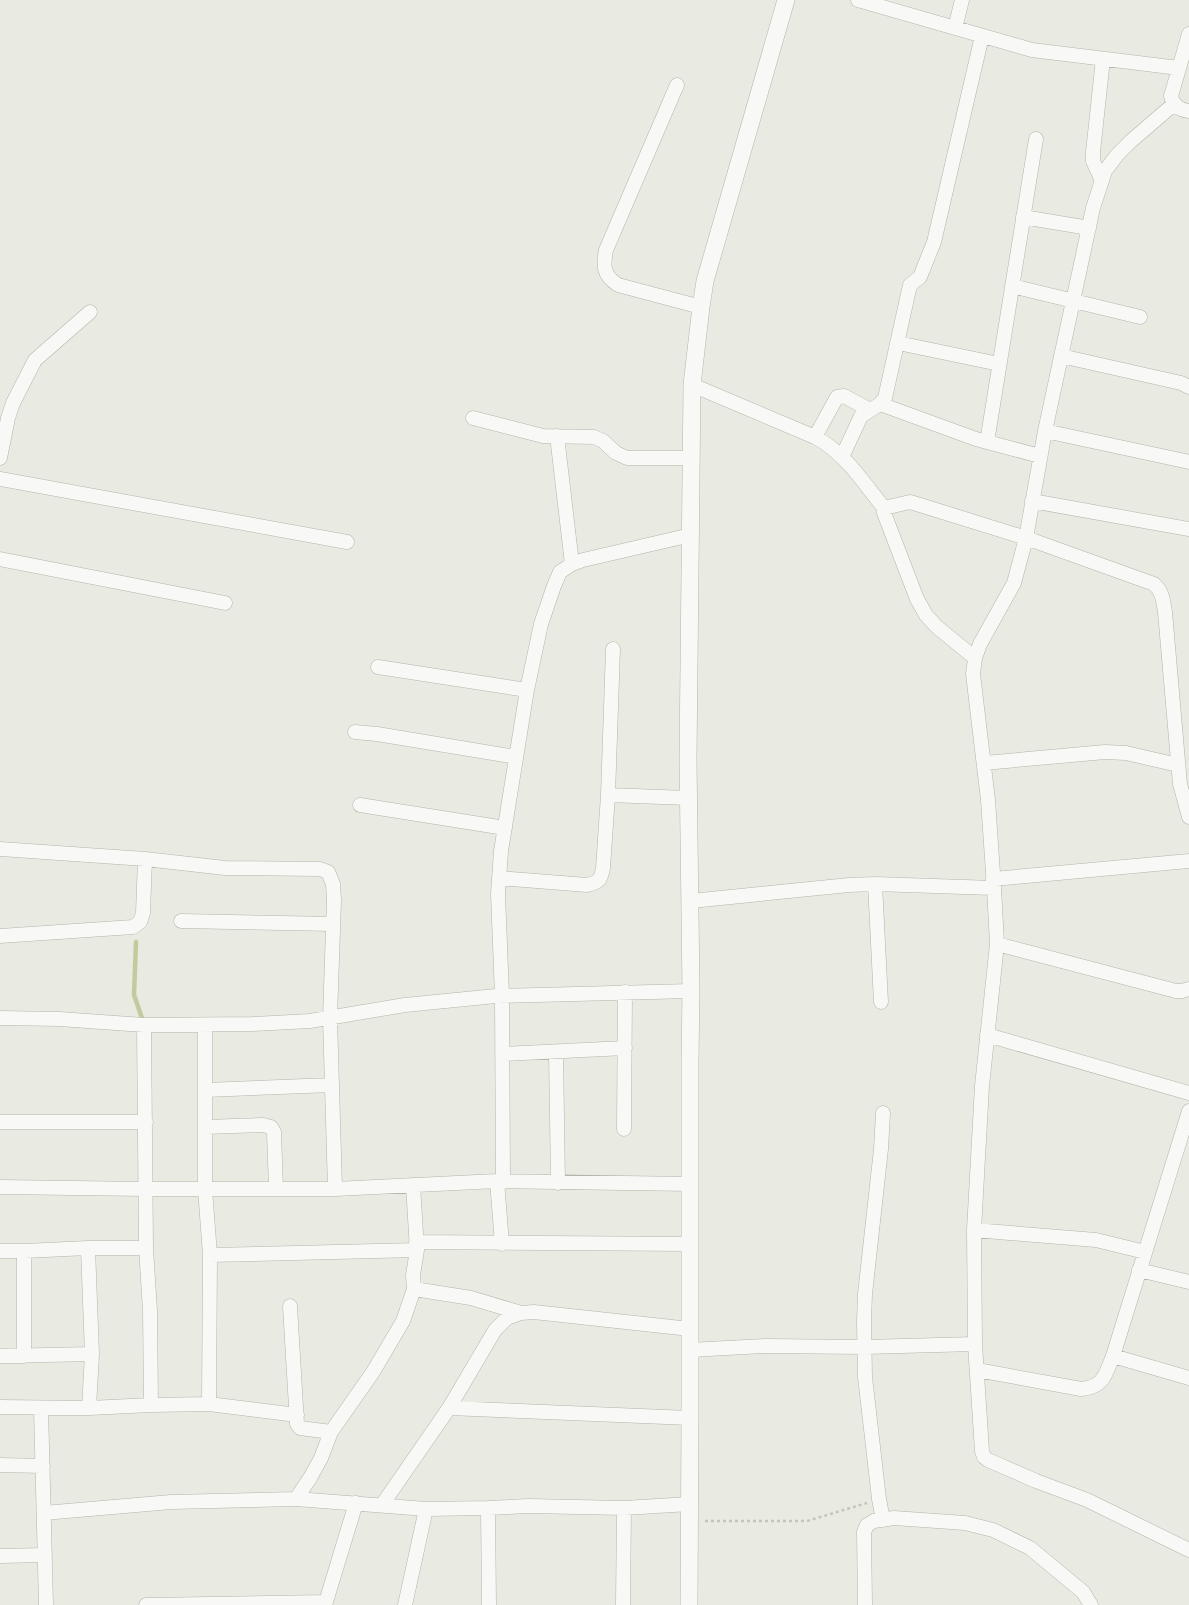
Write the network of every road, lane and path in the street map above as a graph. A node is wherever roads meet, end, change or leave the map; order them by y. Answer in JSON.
{"nodes":[{"id":1,"x":786,"y":0,"type":"edge"},
{"id":2,"x":858,"y":0,"type":"edge"},
{"id":3,"x":962,"y":0,"type":"edge"},
{"id":4,"x":955,"y":28,"type":"junction"},
{"id":5,"x":1189,"y":34,"type":"edge"},
{"id":6,"x":982,"y":36,"type":"junction"},
{"id":7,"x":1103,"y":59,"type":"junction"},
{"id":8,"x":1179,"y":68,"type":"junction"},
{"id":9,"x":677,"y":85,"type":"dead end"},
{"id":10,"x":1174,"y":104,"type":"junction"},
{"id":11,"x":1189,"y":111,"type":"edge"},
{"id":12,"x":1036,"y":139,"type":"dead end"},
{"id":13,"x":1102,"y":181,"type":"junction"},
{"id":14,"x":1023,"y":217,"type":"junction"},
{"id":15,"x":1089,"y":228,"type":"junction"},
{"id":16,"x":1012,"y":286,"type":"junction"},
{"id":17,"x":1073,"y":301,"type":"junction"},
{"id":18,"x":701,"y":307,"type":"junction"},
{"id":19,"x":90,"y":312,"type":"dead end"},
{"id":20,"x":1140,"y":317,"type":"dead end"},
{"id":21,"x":898,"y":342,"type":"junction"},
{"id":22,"x":1062,"y":356,"type":"junction"},
{"id":23,"x":999,"y":364,"type":"junction"},
{"id":24,"x":692,"y":385,"type":"junction"},
{"id":25,"x":1189,"y":387,"type":"edge"},
{"id":26,"x":875,"y":407,"type":"junction"},
{"id":27,"x":473,"y":418,"type":"dead end"},
{"id":28,"x":1045,"y":431,"type":"junction"},
{"id":29,"x":556,"y":436,"type":"junction"},
{"id":30,"x":815,"y":437,"type":"junction"},
{"id":31,"x":987,"y":442,"type":"junction"},
{"id":32,"x":842,"y":456,"type":"junction"},
{"id":33,"x":1040,"y":456,"type":"junction"},
{"id":34,"x":0,"y":458,"type":"edge"},
{"id":35,"x":692,"y":458,"type":"junction"},
{"id":36,"x":1189,"y":462,"type":"edge"},
{"id":37,"x":0,"y":479,"type":"edge"},
{"id":38,"x":1032,"y":501,"type":"junction"},
{"id":39,"x":884,"y":508,"type":"junction"},
{"id":40,"x":1189,"y":529,"type":"edge"},
{"id":41,"x":690,"y":535,"type":"junction"},
{"id":42,"x":1026,"y":538,"type":"junction"},
{"id":43,"x":347,"y":542,"type":"dead end"},
{"id":44,"x":0,"y":559,"type":"edge"},
{"id":45,"x":572,"y":564,"type":"junction"},
{"id":46,"x":225,"y":603,"type":"dead end"},
{"id":47,"x":613,"y":649,"type":"dead end"},
{"id":48,"x":976,"y":658,"type":"junction"},
{"id":49,"x":378,"y":666,"type":"dead end"},
{"id":50,"x":527,"y":690,"type":"junction"},
{"id":51,"x":355,"y":732,"type":"dead end"},
{"id":52,"x":516,"y":757,"type":"junction"},
{"id":53,"x":984,"y":763,"type":"junction"},
{"id":54,"x":1178,"y":766,"type":"junction"},
{"id":55,"x":608,"y":796,"type":"junction"},
{"id":56,"x":688,"y":798,"type":"junction"},
{"id":57,"x":360,"y":805,"type":"dead end"},
{"id":58,"x":1189,"y":817,"type":"edge"},
{"id":59,"x":505,"y":828,"type":"junction"},
{"id":60,"x":0,"y":849,"type":"edge"},
{"id":61,"x":145,"y":859,"type":"junction"},
{"id":62,"x":1189,"y":861,"type":"edge"},
{"id":63,"x":499,"y":878,"type":"junction"},
{"id":64,"x":875,"y":884,"type":"junction"},
{"id":65,"x":994,"y":884,"type":"junction"},
{"id":66,"x":691,"y":901,"type":"junction"},
{"id":67,"x":181,"y":921,"type":"dead end"},
{"id":68,"x":333,"y":924,"type":"junction"},
{"id":69,"x":0,"y":936,"type":"edge"},
{"id":70,"x":997,"y":944,"type":"junction"},
{"id":71,"x":1189,"y":989,"type":"edge"},
{"id":72,"x":691,"y":991,"type":"junction"},
{"id":73,"x":625,"y":992,"type":"junction"},
{"id":74,"x":502,"y":996,"type":"junction"},
{"id":75,"x":881,"y":1002,"type":"dead end"},
{"id":76,"x":0,"y":1018,"type":"edge"},
{"id":77,"x":330,"y":1018,"type":"junction"},
{"id":78,"x":144,"y":1025,"type":"junction"},
{"id":79,"x":205,"y":1025,"type":"junction"},
{"id":80,"x":987,"y":1035,"type":"junction"},
{"id":81,"x":625,"y":1048,"type":"junction"},
{"id":82,"x":556,"y":1052,"type":"junction"},
{"id":83,"x":502,"y":1054,"type":"junction"},
{"id":84,"x":332,"y":1085,"type":"junction"},
{"id":85,"x":205,"y":1090,"type":"junction"},
{"id":86,"x":1189,"y":1093,"type":"edge"},
{"id":87,"x":1189,"y":1111,"type":"edge"},
{"id":88,"x":883,"y":1112,"type":"dead end"},
{"id":89,"x":0,"y":1122,"type":"edge"},
{"id":90,"x":146,"y":1122,"type":"junction"},
{"id":91,"x":205,"y":1127,"type":"junction"},
{"id":92,"x":624,"y":1129,"type":"dead end"},
{"id":93,"x":500,"y":1182,"type":"junction"},
{"id":94,"x":558,"y":1183,"type":"junction"},
{"id":95,"x":690,"y":1184,"type":"junction"},
{"id":96,"x":413,"y":1185,"type":"junction"},
{"id":97,"x":0,"y":1187,"type":"edge"},
{"id":98,"x":205,"y":1189,"type":"junction"},
{"id":99,"x":276,"y":1189,"type":"junction"},
{"id":100,"x":335,"y":1189,"type":"junction"},
{"id":101,"x":146,"y":1190,"type":"junction"},
{"id":102,"x":974,"y":1230,"type":"junction"},
{"id":103,"x":502,"y":1244,"type":"junction"},
{"id":104,"x":690,"y":1244,"type":"junction"},
{"id":105,"x":417,"y":1246,"type":"junction"},
{"id":106,"x":88,"y":1248,"type":"junction"},
{"id":107,"x":146,"y":1248,"type":"junction"},
{"id":108,"x":0,"y":1251,"type":"edge"},
{"id":109,"x":24,"y":1251,"type":"junction"},
{"id":110,"x":1145,"y":1252,"type":"junction"},
{"id":111,"x":210,"y":1255,"type":"junction"},
{"id":112,"x":1139,"y":1270,"type":"junction"},
{"id":113,"x":1189,"y":1282,"type":"edge"},
{"id":114,"x":414,"y":1289,"type":"junction"},
{"id":115,"x":290,"y":1306,"type":"dead end"},
{"id":116,"x":521,"y":1313,"type":"junction"},
{"id":117,"x":690,"y":1329,"type":"junction"},
{"id":118,"x":975,"y":1344,"type":"junction"},
{"id":119,"x":865,"y":1347,"type":"junction"},
{"id":120,"x":690,"y":1350,"type":"junction"},
{"id":121,"x":92,"y":1354,"type":"junction"},
{"id":122,"x":0,"y":1356,"type":"edge"},
{"id":123,"x":24,"y":1356,"type":"junction"},
{"id":124,"x":1113,"y":1356,"type":"junction"},
{"id":125,"x":977,"y":1370,"type":"junction"},
{"id":126,"x":1189,"y":1378,"type":"edge"},
{"id":127,"x":209,"y":1404,"type":"junction"},
{"id":128,"x":151,"y":1405,"type":"junction"},
{"id":129,"x":0,"y":1407,"type":"edge"},
{"id":130,"x":41,"y":1408,"type":"junction"},
{"id":131,"x":89,"y":1408,"type":"junction"},
{"id":132,"x":449,"y":1408,"type":"junction"},
{"id":133,"x":297,"y":1415,"type":"junction"},
{"id":134,"x":690,"y":1418,"type":"junction"},
{"id":135,"x":331,"y":1432,"type":"junction"},
{"id":136,"x":0,"y":1465,"type":"edge"},
{"id":137,"x":43,"y":1466,"type":"junction"},
{"id":138,"x":296,"y":1498,"type":"junction"},
{"id":139,"x":879,"y":1500,"type":"junction"},
{"id":140,"x":356,"y":1503,"type":"junction"},
{"id":141,"x":382,"y":1505,"type":"junction"},
{"id":142,"x":488,"y":1508,"type":"junction"},
{"id":143,"x":624,"y":1508,"type":"junction"},
{"id":144,"x":426,"y":1509,"type":"junction"},
{"id":145,"x":690,"y":1510,"type":"junction"},
{"id":146,"x":44,"y":1513,"type":"junction"},
{"id":147,"x":884,"y":1520,"type":"junction"},
{"id":148,"x":1189,"y":1550,"type":"edge"},
{"id":149,"x":45,"y":1555,"type":"junction"},
{"id":150,"x":0,"y":1556,"type":"edge"},
{"id":151,"x":326,"y":1604,"type":"edge"},
{"id":152,"x":46,"y":1605,"type":"edge"},
{"id":153,"x":146,"y":1605,"type":"edge"},
{"id":154,"x":173,"y":1605,"type":"edge"},
{"id":155,"x":405,"y":1605,"type":"edge"},
{"id":156,"x":489,"y":1605,"type":"edge"},
{"id":157,"x":623,"y":1605,"type":"edge"},
{"id":158,"x":689,"y":1605,"type":"edge"},
{"id":159,"x":865,"y":1605,"type":"edge"},
{"id":160,"x":1091,"y":1605,"type":"edge"}],
"edges":[{"from":1,"to":18,"type":"street"},
{"from":2,"to":4,"type":"street"},
{"from":3,"to":4,"type":"street"},
{"from":4,"to":6,"type":"street"},
{"from":5,"to":8,"type":"street"},
{"from":6,"to":7,"type":"street"},
{"from":6,"to":21,"type":"street"},
{"from":7,"to":8,"type":"street"},
{"from":7,"to":13,"type":"street"},
{"from":8,"to":10,"type":"street"},
{"from":9,"to":18,"type":"street"},
{"from":10,"to":11,"type":"street"},
{"from":10,"to":13,"type":"street"},
{"from":12,"to":14,"type":"street"},
{"from":13,"to":15,"type":"street"},
{"from":14,"to":15,"type":"street"},
{"from":14,"to":16,"type":"street"},
{"from":15,"to":17,"type":"street"},
{"from":16,"to":17,"type":"street"},
{"from":16,"to":23,"type":"street"},
{"from":17,"to":20,"type":"street"},
{"from":17,"to":22,"type":"street"},
{"from":18,"to":24,"type":"street"},
{"from":19,"to":34,"type":"street"},
{"from":21,"to":23,"type":"street"},
{"from":21,"to":26,"type":"street"},
{"from":22,"to":25,"type":"street"},
{"from":22,"to":28,"type":"street"},
{"from":23,"to":31,"type":"street"},
{"from":24,"to":30,"type":"street"},
{"from":24,"to":35,"type":"street"},
{"from":26,"to":30,"type":"street"},
{"from":26,"to":31,"type":"street"},
{"from":26,"to":32,"type":"street"},
{"from":27,"to":29,"type":"street"},
{"from":28,"to":33,"type":"street"},
{"from":28,"to":36,"type":"street"},
{"from":29,"to":35,"type":"street"},
{"from":29,"to":45,"type":"street"},
{"from":30,"to":32,"type":"street"},
{"from":31,"to":33,"type":"street"},
{"from":32,"to":39,"type":"street"},
{"from":33,"to":38,"type":"street"},
{"from":35,"to":41,"type":"street"},
{"from":37,"to":43,"type":"street"},
{"from":38,"to":40,"type":"street"},
{"from":38,"to":42,"type":"street"},
{"from":39,"to":42,"type":"street"},
{"from":39,"to":48,"type":"street"},
{"from":41,"to":45,"type":"street"},
{"from":41,"to":56,"type":"street"},
{"from":42,"to":48,"type":"street"},
{"from":42,"to":54,"type":"street"},
{"from":44,"to":46,"type":"street"},
{"from":45,"to":50,"type":"street"},
{"from":47,"to":55,"type":"street"},
{"from":48,"to":53,"type":"street"},
{"from":49,"to":50,"type":"street"},
{"from":50,"to":52,"type":"street"},
{"from":51,"to":52,"type":"street"},
{"from":52,"to":59,"type":"street"},
{"from":53,"to":54,"type":"street"},
{"from":53,"to":65,"type":"street"},
{"from":54,"to":58,"type":"street"},
{"from":55,"to":56,"type":"street"},
{"from":55,"to":63,"type":"street"},
{"from":56,"to":66,"type":"street"},
{"from":57,"to":59,"type":"street"},
{"from":59,"to":63,"type":"street"},
{"from":60,"to":61,"type":"street"},
{"from":61,"to":68,"type":"street"},
{"from":61,"to":69,"type":"street"},
{"from":62,"to":65,"type":"street"},
{"from":63,"to":74,"type":"street"},
{"from":64,"to":65,"type":"street"},
{"from":64,"to":66,"type":"street"},
{"from":64,"to":75,"type":"street"},
{"from":65,"to":70,"type":"street"},
{"from":66,"to":72,"type":"street"},
{"from":67,"to":68,"type":"street"},
{"from":68,"to":77,"type":"street"},
{"from":70,"to":71,"type":"street"},
{"from":70,"to":80,"type":"street"},
{"from":72,"to":73,"type":"street"},
{"from":72,"to":95,"type":"street"},
{"from":73,"to":74,"type":"street"},
{"from":73,"to":81,"type":"street"},
{"from":74,"to":77,"type":"street"},
{"from":74,"to":83,"type":"street"},
{"from":76,"to":78,"type":"street"},
{"from":77,"to":79,"type":"street"},
{"from":77,"to":84,"type":"street"},
{"from":78,"to":79,"type":"street"},
{"from":78,"to":90,"type":"street"},
{"from":79,"to":85,"type":"street"},
{"from":80,"to":86,"type":"street"},
{"from":80,"to":102,"type":"street"},
{"from":81,"to":82,"type":"street"},
{"from":81,"to":92,"type":"street"},
{"from":82,"to":83,"type":"street"},
{"from":82,"to":94,"type":"street"},
{"from":83,"to":93,"type":"street"},
{"from":84,"to":85,"type":"street"},
{"from":84,"to":100,"type":"street"},
{"from":85,"to":91,"type":"street"},
{"from":87,"to":110,"type":"street"},
{"from":88,"to":119,"type":"street"},
{"from":89,"to":90,"type":"street"},
{"from":90,"to":101,"type":"street"},
{"from":91,"to":98,"type":"street"},
{"from":91,"to":99,"type":"street"},
{"from":93,"to":94,"type":"street"},
{"from":93,"to":96,"type":"street"},
{"from":93,"to":103,"type":"street"},
{"from":94,"to":95,"type":"street"},
{"from":95,"to":104,"type":"street"},
{"from":96,"to":100,"type":"street"},
{"from":96,"to":105,"type":"street"},
{"from":97,"to":101,"type":"street"},
{"from":98,"to":99,"type":"street"},
{"from":98,"to":101,"type":"street"},
{"from":98,"to":111,"type":"street"},
{"from":99,"to":100,"type":"street"},
{"from":101,"to":107,"type":"street"},
{"from":102,"to":110,"type":"street"},
{"from":102,"to":118,"type":"street"},
{"from":103,"to":104,"type":"street"},
{"from":103,"to":105,"type":"street"},
{"from":104,"to":117,"type":"street"},
{"from":105,"to":111,"type":"street"},
{"from":105,"to":114,"type":"street"},
{"from":106,"to":107,"type":"street"},
{"from":106,"to":109,"type":"street"},
{"from":106,"to":121,"type":"street"},
{"from":107,"to":128,"type":"street"},
{"from":108,"to":109,"type":"street"},
{"from":109,"to":123,"type":"street"},
{"from":110,"to":112,"type":"street"},
{"from":111,"to":127,"type":"street"},
{"from":112,"to":113,"type":"street"},
{"from":112,"to":124,"type":"street"},
{"from":114,"to":116,"type":"street"},
{"from":114,"to":135,"type":"street"},
{"from":115,"to":133,"type":"street"},
{"from":116,"to":117,"type":"street"},
{"from":116,"to":132,"type":"street"},
{"from":117,"to":120,"type":"street"},
{"from":118,"to":119,"type":"street"},
{"from":118,"to":125,"type":"street"},
{"from":119,"to":120,"type":"street"},
{"from":119,"to":139,"type":"street"},
{"from":120,"to":134,"type":"street"},
{"from":121,"to":123,"type":"street"},
{"from":121,"to":131,"type":"street"},
{"from":122,"to":123,"type":"street"},
{"from":124,"to":125,"type":"street"},
{"from":124,"to":126,"type":"street"},
{"from":125,"to":148,"type":"street"},
{"from":127,"to":128,"type":"street"},
{"from":127,"to":133,"type":"street"},
{"from":128,"to":131,"type":"street"},
{"from":129,"to":130,"type":"street"},
{"from":130,"to":131,"type":"street"},
{"from":130,"to":137,"type":"street"},
{"from":132,"to":134,"type":"street"},
{"from":132,"to":141,"type":"street"},
{"from":133,"to":135,"type":"street"},
{"from":134,"to":145,"type":"street"},
{"from":135,"to":138,"type":"street"},
{"from":136,"to":137,"type":"street"},
{"from":137,"to":146,"type":"street"},
{"from":138,"to":140,"type":"street"},
{"from":138,"to":146,"type":"street"},
{"from":139,"to":145,"type":"path"},
{"from":139,"to":147,"type":"street"},
{"from":140,"to":141,"type":"street"},
{"from":140,"to":151,"type":"street"},
{"from":141,"to":144,"type":"street"},
{"from":142,"to":143,"type":"street"},
{"from":142,"to":144,"type":"street"},
{"from":142,"to":156,"type":"street"},
{"from":143,"to":145,"type":"street"},
{"from":143,"to":157,"type":"street"},
{"from":144,"to":155,"type":"street"},
{"from":145,"to":158,"type":"street"},
{"from":146,"to":149,"type":"street"},
{"from":147,"to":159,"type":"street"},
{"from":147,"to":160,"type":"street"},
{"from":149,"to":150,"type":"street"},
{"from":149,"to":152,"type":"street"},
{"from":151,"to":154,"type":"street"},
{"from":153,"to":154,"type":"street"}]}
